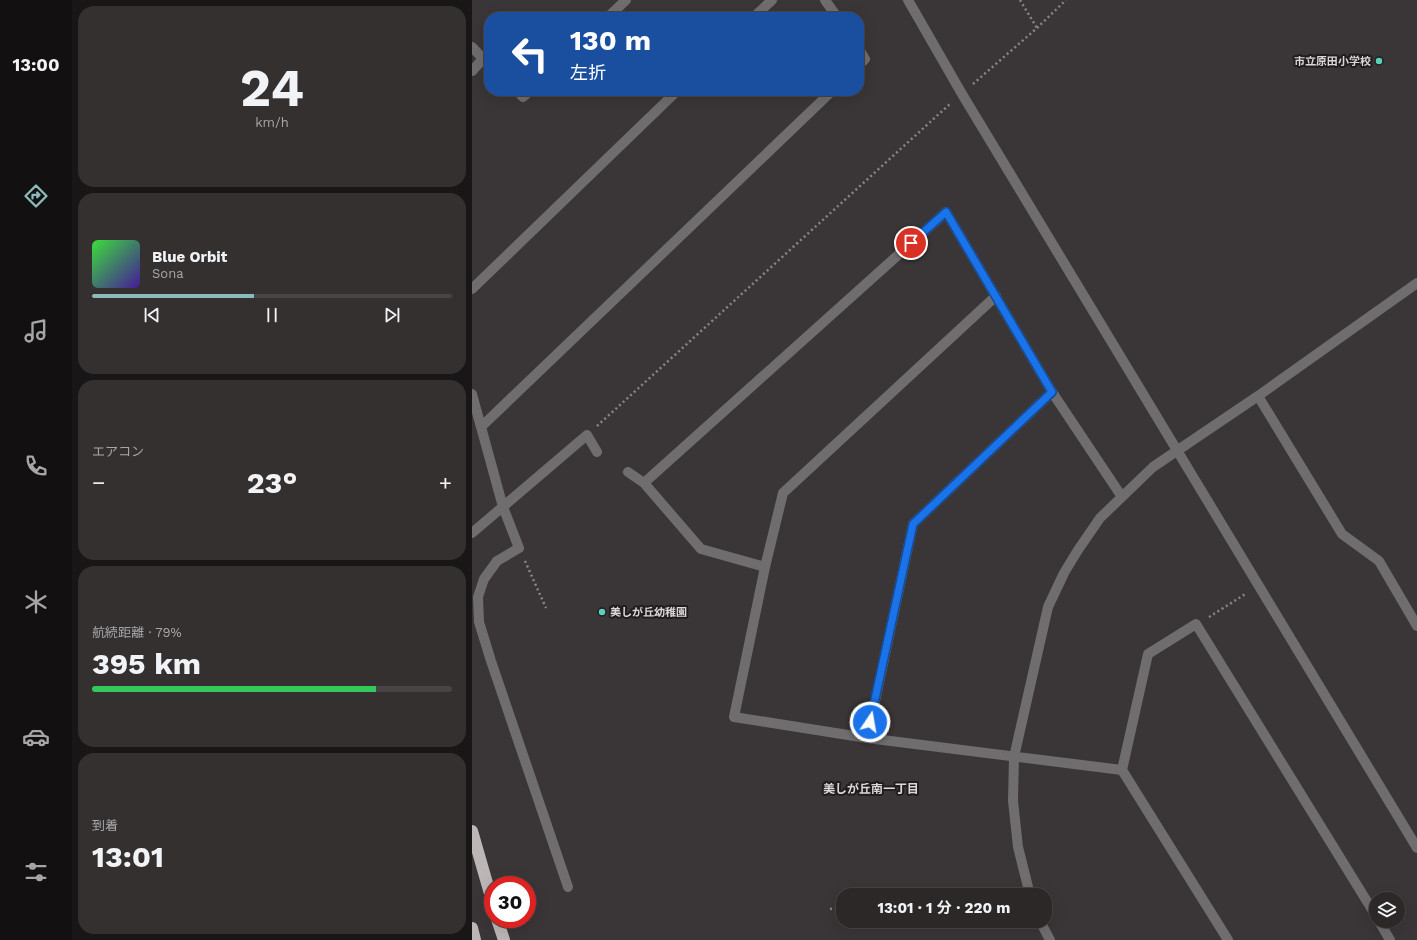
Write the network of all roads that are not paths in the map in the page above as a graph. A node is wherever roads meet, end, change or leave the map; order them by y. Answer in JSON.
{"nodes":[{"id":1,"x":626,"y":0,"type":"edge"},
{"id":2,"x":772,"y":0,"type":"edge"},
{"id":3,"x":825,"y":0,"type":"edge"},
{"id":4,"x":908,"y":0,"type":"edge"},
{"id":5,"x":613,"y":12,"type":"edge"},
{"id":6,"x":759,"y":12,"type":"edge"},
{"id":7,"x":833,"y":12,"type":"edge"},
{"id":8,"x":472,"y":47,"type":"edge"},
{"id":9,"x":484,"y":60,"type":"edge"},
{"id":10,"x":484,"y":63,"type":"edge"},
{"id":11,"x":472,"y":71,"type":"edge"},
{"id":12,"x":672,"y":96,"type":"edge"},
{"id":13,"x":827,"y":96,"type":"edge"},
{"id":14,"x":1417,"y":283,"type":"edge"},
{"id":15,"x":472,"y":289,"type":"edge"},
{"id":16,"x":996,"y":296,"type":"junction"},
{"id":17,"x":1052,"y":392,"type":"junction"},
{"id":18,"x":472,"y":394,"type":"edge"},
{"id":19,"x":1258,"y":396,"type":"junction"},
{"id":20,"x":481,"y":427,"type":"junction"},
{"id":21,"x":1178,"y":451,"type":"junction"},
{"id":22,"x":598,"y":452,"type":"dead end"},
{"id":23,"x":628,"y":472,"type":"dead end"},
{"id":24,"x":644,"y":484,"type":"junction"},
{"id":25,"x":1122,"y":496,"type":"junction"},
{"id":26,"x":503,"y":507,"type":"junction"},
{"id":27,"x":472,"y":533,"type":"edge"},
{"id":28,"x":765,"y":567,"type":"junction"},
{"id":29,"x":1417,"y":626,"type":"edge"},
{"id":30,"x":867,"y":738,"type":"junction"},
{"id":31,"x":1014,"y":757,"type":"junction"},
{"id":32,"x":1122,"y":770,"type":"junction"},
{"id":33,"x":472,"y":831,"type":"edge"},
{"id":34,"x":1417,"y":848,"type":"edge"},
{"id":35,"x":485,"y":876,"type":"edge"},
{"id":36,"x":568,"y":887,"type":"dead end"},
{"id":37,"x":1028,"y":888,"type":"edge"},
{"id":38,"x":1369,"y":905,"type":"edge"},
{"id":39,"x":472,"y":928,"type":"edge"},
{"id":40,"x":501,"y":928,"type":"edge"},
{"id":41,"x":1044,"y":928,"type":"edge"},
{"id":42,"x":1383,"y":928,"type":"edge"},
{"id":43,"x":475,"y":940,"type":"edge"},
{"id":44,"x":504,"y":940,"type":"edge"},
{"id":45,"x":1050,"y":940,"type":"edge"},
{"id":46,"x":1228,"y":940,"type":"edge"},
{"id":47,"x":1390,"y":940,"type":"edge"}],
"edges":[{"from":1,"to":5,"type":"street"},
{"from":2,"to":6,"type":"street"},
{"from":3,"to":7,"type":"street"},
{"from":4,"to":21,"type":"street"},
{"from":8,"to":9,"type":"street"},
{"from":10,"to":11,"type":"street"},
{"from":12,"to":15,"type":"street"},
{"from":13,"to":20,"type":"street"},
{"from":14,"to":19,"type":"street"},
{"from":16,"to":17,"type":"street"},
{"from":16,"to":24,"type":"street"},
{"from":16,"to":28,"type":"street"},
{"from":17,"to":25,"type":"street"},
{"from":17,"to":30,"type":"street"},
{"from":18,"to":20,"type":"street"},
{"from":19,"to":21,"type":"street"},
{"from":19,"to":29,"type":"street"},
{"from":20,"to":26,"type":"street"},
{"from":21,"to":25,"type":"street"},
{"from":21,"to":34,"type":"street"},
{"from":22,"to":26,"type":"street"},
{"from":23,"to":24,"type":"street"},
{"from":24,"to":28,"type":"street"},
{"from":25,"to":31,"type":"street"},
{"from":26,"to":27,"type":"street"},
{"from":26,"to":36,"type":"street"},
{"from":28,"to":30,"type":"street"},
{"from":30,"to":31,"type":"street"},
{"from":31,"to":32,"type":"street"},
{"from":31,"to":37,"type":"street"},
{"from":32,"to":38,"type":"street"},
{"from":32,"to":46,"type":"street"},
{"from":33,"to":35,"type":"highway"},
{"from":39,"to":43,"type":"highway"},
{"from":40,"to":44,"type":"highway"},
{"from":41,"to":45,"type":"street"},
{"from":42,"to":47,"type":"street"}]}
